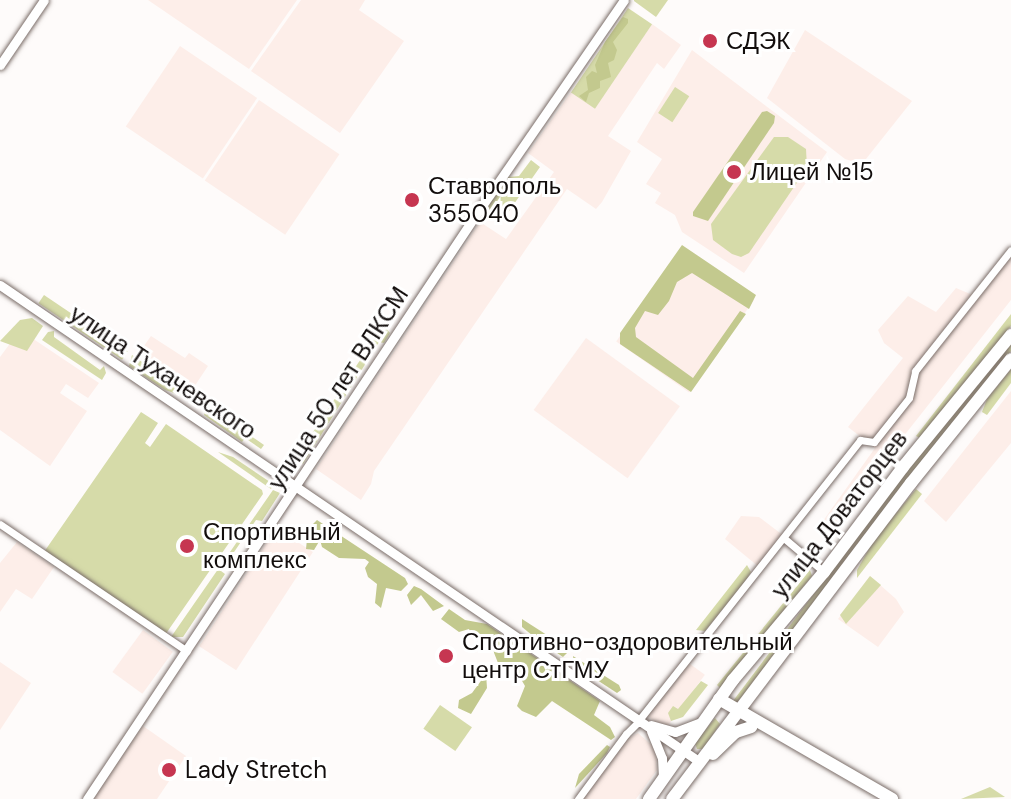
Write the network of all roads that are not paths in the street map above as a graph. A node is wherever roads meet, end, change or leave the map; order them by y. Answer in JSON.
{"nodes":[{"id":1,"x":44,"y":0,"type":"edge"},
{"id":2,"x":624,"y":0,"type":"edge"},
{"id":3,"x":0,"y":65,"type":"edge"},
{"id":4,"x":1011,"y":250,"type":"edge"},
{"id":5,"x":0,"y":285,"type":"edge"},
{"id":6,"x":1011,"y":335,"type":"edge"},
{"id":7,"x":1011,"y":359,"type":"edge"},
{"id":8,"x":297,"y":486,"type":"junction"},
{"id":9,"x":0,"y":524,"type":"edge"},
{"id":10,"x":785,"y":539,"type":"junction"},
{"id":11,"x":824,"y":572,"type":"junction"},
{"id":12,"x":187,"y":651,"type":"junction"},
{"id":13,"x":748,"y":697,"type":"junction"},
{"id":14,"x":717,"y":702,"type":"junction"},
{"id":15,"x":733,"y":713,"type":"junction"},
{"id":16,"x":703,"y":720,"type":"junction"},
{"id":17,"x":644,"y":724,"type":"junction"},
{"id":18,"x":753,"y":724,"type":"junction"},
{"id":19,"x":683,"y":750,"type":"junction"},
{"id":20,"x":700,"y":762,"type":"junction"},
{"id":21,"x":663,"y":779,"type":"junction"},
{"id":22,"x":87,"y":799,"type":"edge"},
{"id":23,"x":578,"y":799,"type":"edge"},
{"id":24,"x":649,"y":799,"type":"edge"},
{"id":25,"x":672,"y":799,"type":"edge"},
{"id":26,"x":879,"y":799,"type":"edge"},
{"id":27,"x":892,"y":799,"type":"edge"}],
"edges":[{"from":1,"to":3,"type":"street"},
{"from":2,"to":8,"type":"street","name":"улица 50 лет ВЛКСМ"},
{"from":4,"to":10,"type":"street"},
{"from":5,"to":8,"type":"street","name":"улица Тухачевского"},
{"from":6,"to":11,"type":"main road","name":"улица Доваторцев"},
{"from":7,"to":13,"type":"main road","name":"улица Доваторцев"},
{"from":8,"to":12,"type":"street","name":"улица 50 лет ВЛКСМ"},
{"from":8,"to":17,"type":"street","name":"улица Тухачевского"},
{"from":9,"to":12,"type":"street"},
{"from":10,"to":11,"type":"street"},
{"from":10,"to":17,"type":"street"},
{"from":11,"to":14,"type":"main road","name":"улица Доваторцев"},
{"from":12,"to":22,"type":"street","name":"улица 50 лет ВЛКСМ"},
{"from":13,"to":15,"type":"main road","name":"улица Доваторцев"},
{"from":13,"to":18,"type":"main road"},
{"from":14,"to":15,"type":"main road"},
{"from":14,"to":16,"type":"main road","name":"улица Доваторцев"},
{"from":15,"to":18,"type":"main road"},
{"from":15,"to":20,"type":"main road","name":"улица Доваторцев"},
{"from":16,"to":17,"type":"street"},
{"from":16,"to":19,"type":"main road","name":"улица Доваторцев"},
{"from":17,"to":19,"type":"street","name":"улица Тухачевского"},
{"from":17,"to":21,"type":"street"},
{"from":17,"to":23,"type":"street"},
{"from":18,"to":20,"type":"main road"},
{"from":18,"to":26,"type":"main road"},
{"from":18,"to":27,"type":"main road"},
{"from":19,"to":20,"type":"street","name":"улица Тухачевского"},
{"from":19,"to":21,"type":"main road","name":"улица Доваторцев"},
{"from":20,"to":25,"type":"main road","name":"улица Доваторцев"},
{"from":21,"to":24,"type":"main road","name":"улица Доваторцев"}]}
